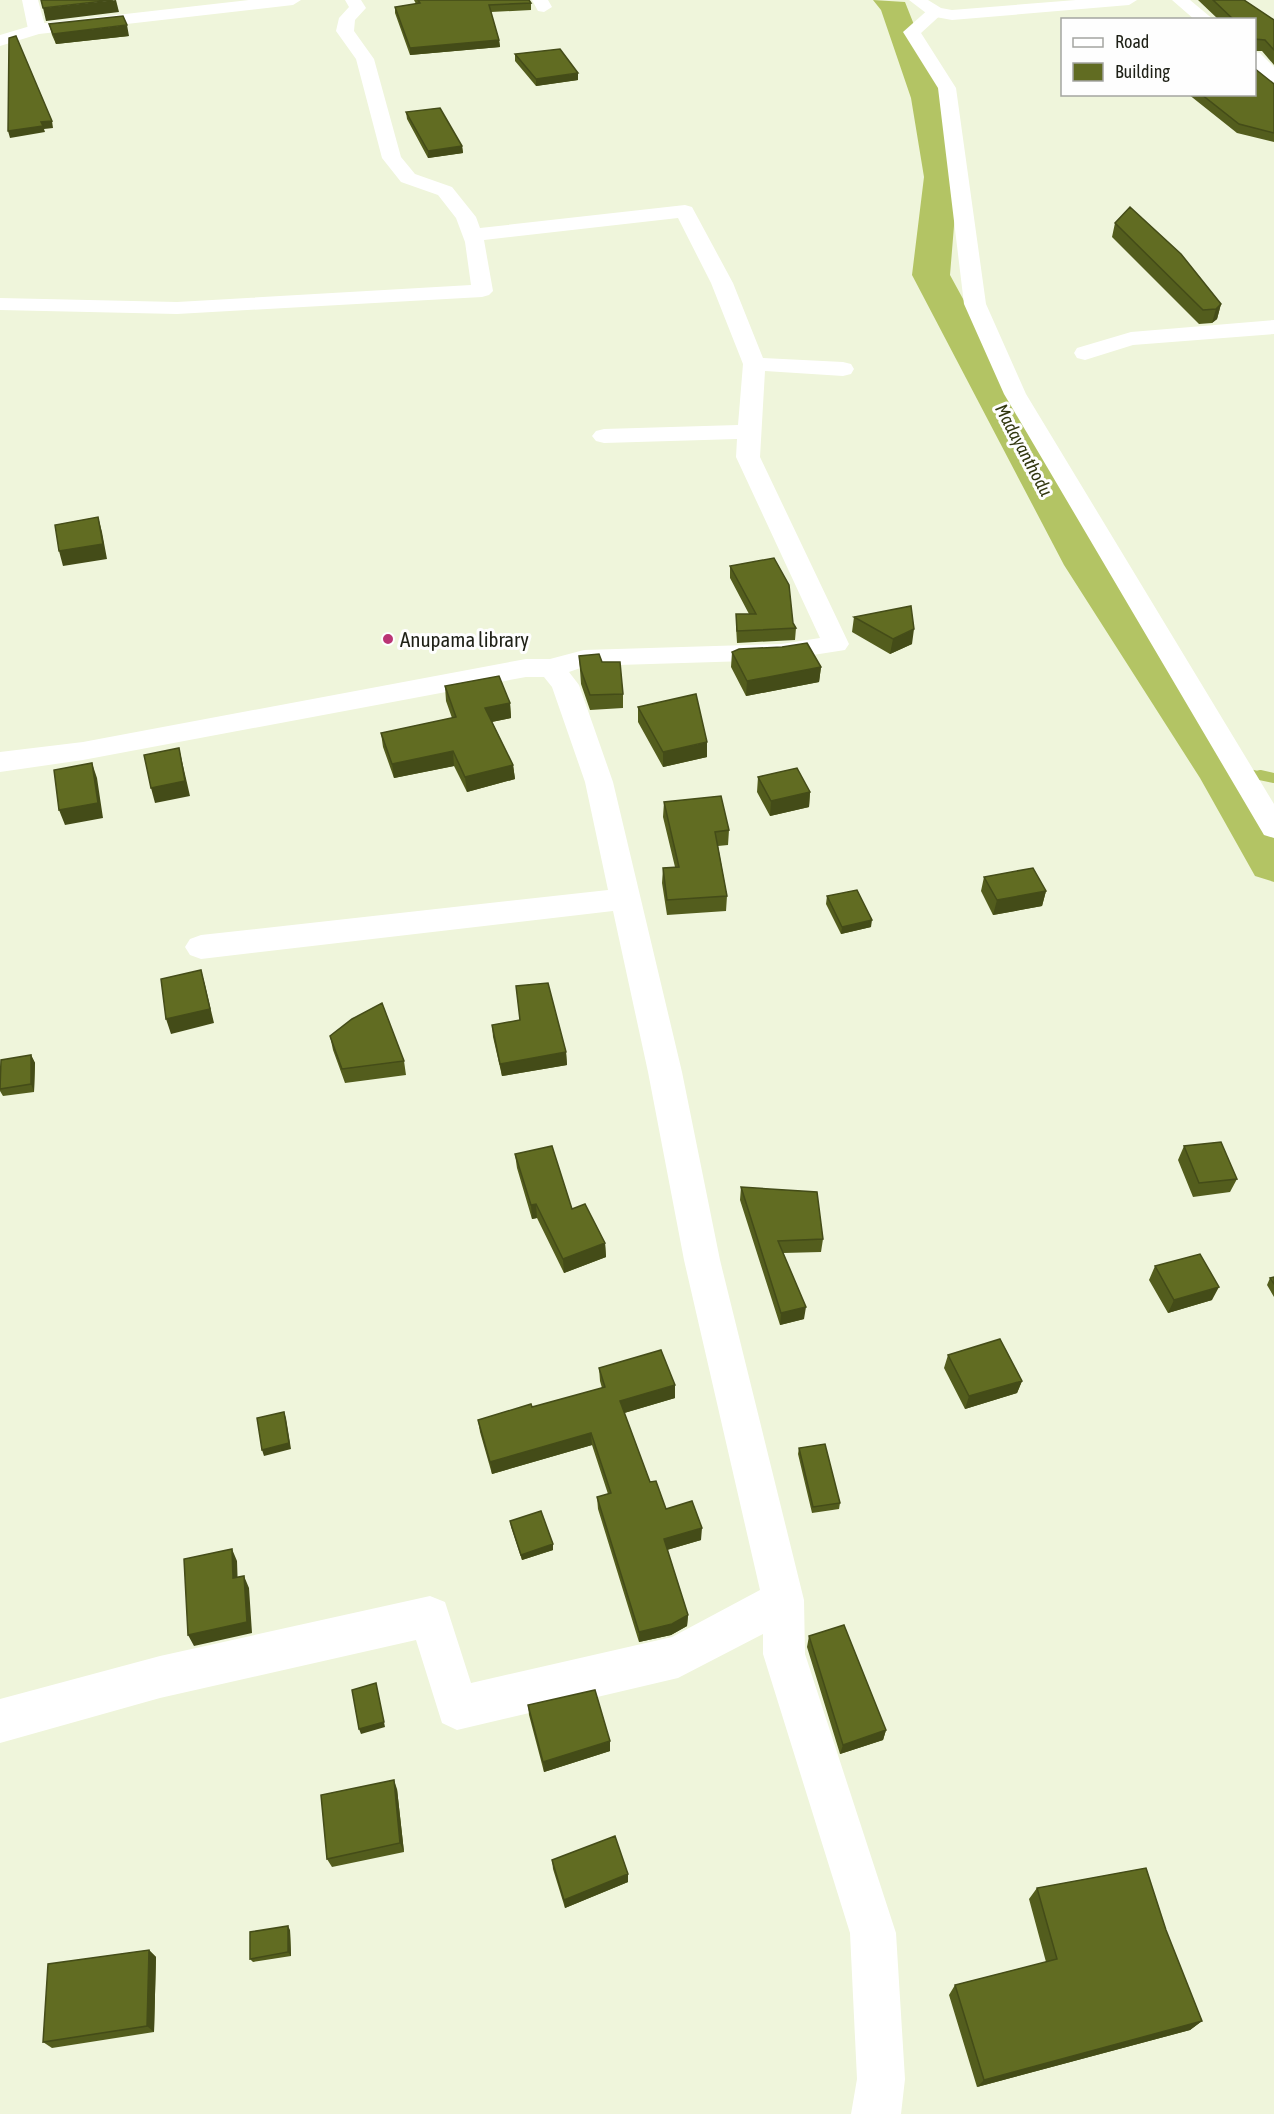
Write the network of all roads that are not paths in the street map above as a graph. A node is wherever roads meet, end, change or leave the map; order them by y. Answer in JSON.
{"nodes":[{"id":1,"x":30,"y":0,"type":"edge"},
{"id":2,"x":293,"y":0,"type":"edge"},
{"id":3,"x":353,"y":0,"type":"edge"},
{"id":4,"x":917,"y":0,"type":"edge"},
{"id":5,"x":1129,"y":0,"type":"edge"},
{"id":6,"x":1180,"y":0,"type":"edge"},
{"id":7,"x":1091,"y":2,"type":"edge"},
{"id":8,"x":936,"y":12,"type":"junction"},
{"id":9,"x":1203,"y":18,"type":"edge"},
{"id":10,"x":37,"y":28,"type":"junction"},
{"id":11,"x":0,"y":40,"type":"edge"},
{"id":12,"x":1256,"y":59,"type":"edge"},
{"id":13,"x":1274,"y":77,"type":"edge"},
{"id":14,"x":473,"y":236,"type":"junction"},
{"id":15,"x":0,"y":304,"type":"edge"},
{"id":16,"x":1274,"y":327,"type":"edge"},
{"id":17,"x":1085,"y":353,"type":"dead end"},
{"id":18,"x":754,"y":364,"type":"junction"},
{"id":19,"x":843,"y":369,"type":"dead end"},
{"id":20,"x":750,"y":432,"type":"junction"},
{"id":21,"x":604,"y":436,"type":"dead end"},
{"id":22,"x":551,"y":668,"type":"junction"},
{"id":23,"x":0,"y":762,"type":"edge"},
{"id":24,"x":1274,"y":828,"type":"edge"},
{"id":25,"x":626,"y":899,"type":"junction"},
{"id":26,"x":201,"y":947,"type":"dead end"},
{"id":27,"x":783,"y":1600,"type":"junction"},
{"id":28,"x":0,"y":1721,"type":"edge"},
{"id":29,"x":876,"y":2114,"type":"edge"}],
"edges":[{"from":1,"to":10,"type":"street"},
{"from":2,"to":10,"type":"street"},
{"from":3,"to":14,"type":"street"},
{"from":4,"to":8,"type":"street"},
{"from":5,"to":7,"type":"street"},
{"from":6,"to":9,"type":"street"},
{"from":7,"to":8,"type":"street"},
{"from":8,"to":24,"type":"street"},
{"from":10,"to":11,"type":"street"},
{"from":12,"to":13,"type":"street"},
{"from":14,"to":15,"type":"street"},
{"from":14,"to":18,"type":"street"},
{"from":16,"to":17,"type":"street"},
{"from":18,"to":19,"type":"street"},
{"from":18,"to":20,"type":"street"},
{"from":20,"to":21,"type":"street"},
{"from":20,"to":22,"type":"street"},
{"from":22,"to":23,"type":"street"},
{"from":22,"to":25,"type":"street"},
{"from":25,"to":26,"type":"street"},
{"from":25,"to":27,"type":"street"},
{"from":27,"to":28,"type":"street"},
{"from":27,"to":29,"type":"street"}]}
